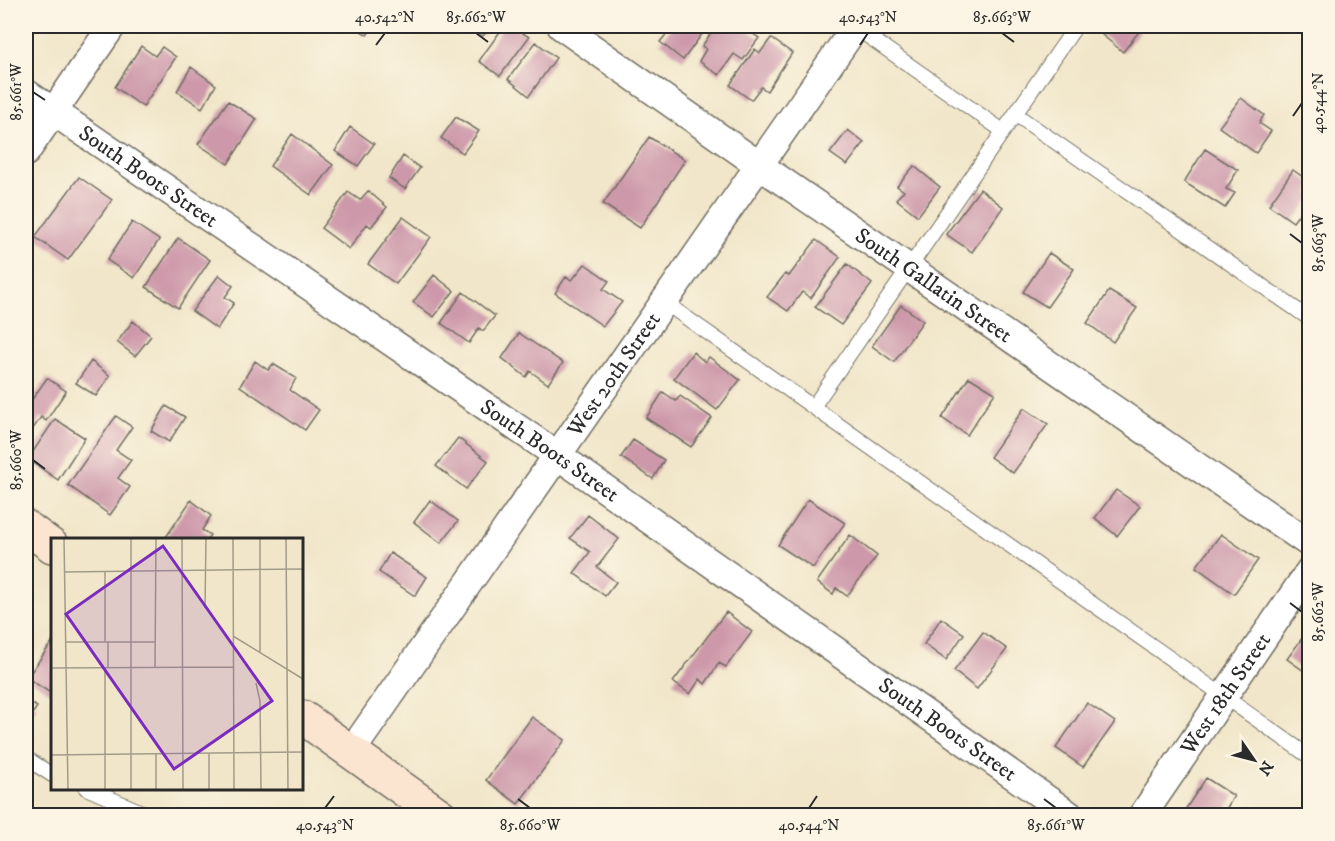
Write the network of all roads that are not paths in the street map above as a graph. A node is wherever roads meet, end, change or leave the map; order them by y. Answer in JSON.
{"nodes":[{"id":1,"x":112,"y":26,"type":"edge"},
{"id":2,"x":561,"y":26,"type":"edge"},
{"id":3,"x":855,"y":26,"type":"edge"},
{"id":4,"x":1076,"y":26,"type":"edge"},
{"id":5,"x":26,"y":93,"type":"edge"},
{"id":6,"x":53,"y":112,"type":"junction"},
{"id":7,"x":1014,"y":114,"type":"junction"},
{"id":8,"x":1003,"y":131,"type":"junction"},
{"id":9,"x":26,"y":152,"type":"edge"},
{"id":10,"x":759,"y":165,"type":"junction"},
{"id":11,"x":909,"y":268,"type":"junction"},
{"id":12,"x":664,"y":302,"type":"junction"},
{"id":13,"x":1310,"y":319,"type":"edge"},
{"id":14,"x":813,"y":407,"type":"junction"},
{"id":15,"x":557,"y":455,"type":"junction"},
{"id":16,"x":26,"y":527,"type":"edge"},
{"id":17,"x":1310,"y":544,"type":"edge"},
{"id":18,"x":51,"y":545,"type":"edge"},
{"id":19,"x":1310,"y":570,"type":"edge"},
{"id":20,"x":1224,"y":696,"type":"junction"},
{"id":21,"x":303,"y":718,"type":"edge"},
{"id":22,"x":351,"y":752,"type":"junction"},
{"id":23,"x":1310,"y":757,"type":"edge"},
{"id":24,"x":26,"y":758,"type":"edge"},
{"id":25,"x":51,"y":774,"type":"edge"},
{"id":26,"x":88,"y":790,"type":"edge"},
{"id":27,"x":151,"y":816,"type":"edge"},
{"id":28,"x":441,"y":816,"type":"edge"},
{"id":29,"x":1071,"y":816,"type":"edge"},
{"id":30,"x":1142,"y":816,"type":"edge"}],
"edges":[{"from":1,"to":6,"type":"street"},
{"from":2,"to":10,"type":"street","name":"South Gallatin Street"},
{"from":3,"to":8,"type":"lane"},
{"from":3,"to":10,"type":"street","name":"West 20th Street"},
{"from":4,"to":7,"type":"lane"},
{"from":5,"to":6,"type":"street","name":"South Boots Street"},
{"from":6,"to":9,"type":"street"},
{"from":6,"to":15,"type":"street","name":"South Boots Street"},
{"from":7,"to":8,"type":"lane"},
{"from":7,"to":13,"type":"lane"},
{"from":8,"to":11,"type":"lane"},
{"from":10,"to":11,"type":"street","name":"South Gallatin Street"},
{"from":10,"to":12,"type":"street","name":"West 20th Street"},
{"from":11,"to":14,"type":"lane"},
{"from":11,"to":17,"type":"street","name":"South Gallatin Street"},
{"from":12,"to":14,"type":"lane"},
{"from":12,"to":15,"type":"street","name":"West 20th Street"},
{"from":14,"to":20,"type":"lane"},
{"from":15,"to":22,"type":"street","name":"West 20th Street"},
{"from":15,"to":29,"type":"street","name":"South Boots Street"},
{"from":16,"to":18,"type":"main road"},
{"from":19,"to":20,"type":"street","name":"West 18th Street"},
{"from":20,"to":23,"type":"lane"},
{"from":20,"to":30,"type":"street","name":"West 18th Street"},
{"from":21,"to":22,"type":"main road"},
{"from":22,"to":28,"type":"main road"},
{"from":24,"to":25,"type":"lane"},
{"from":26,"to":27,"type":"lane"}]}
